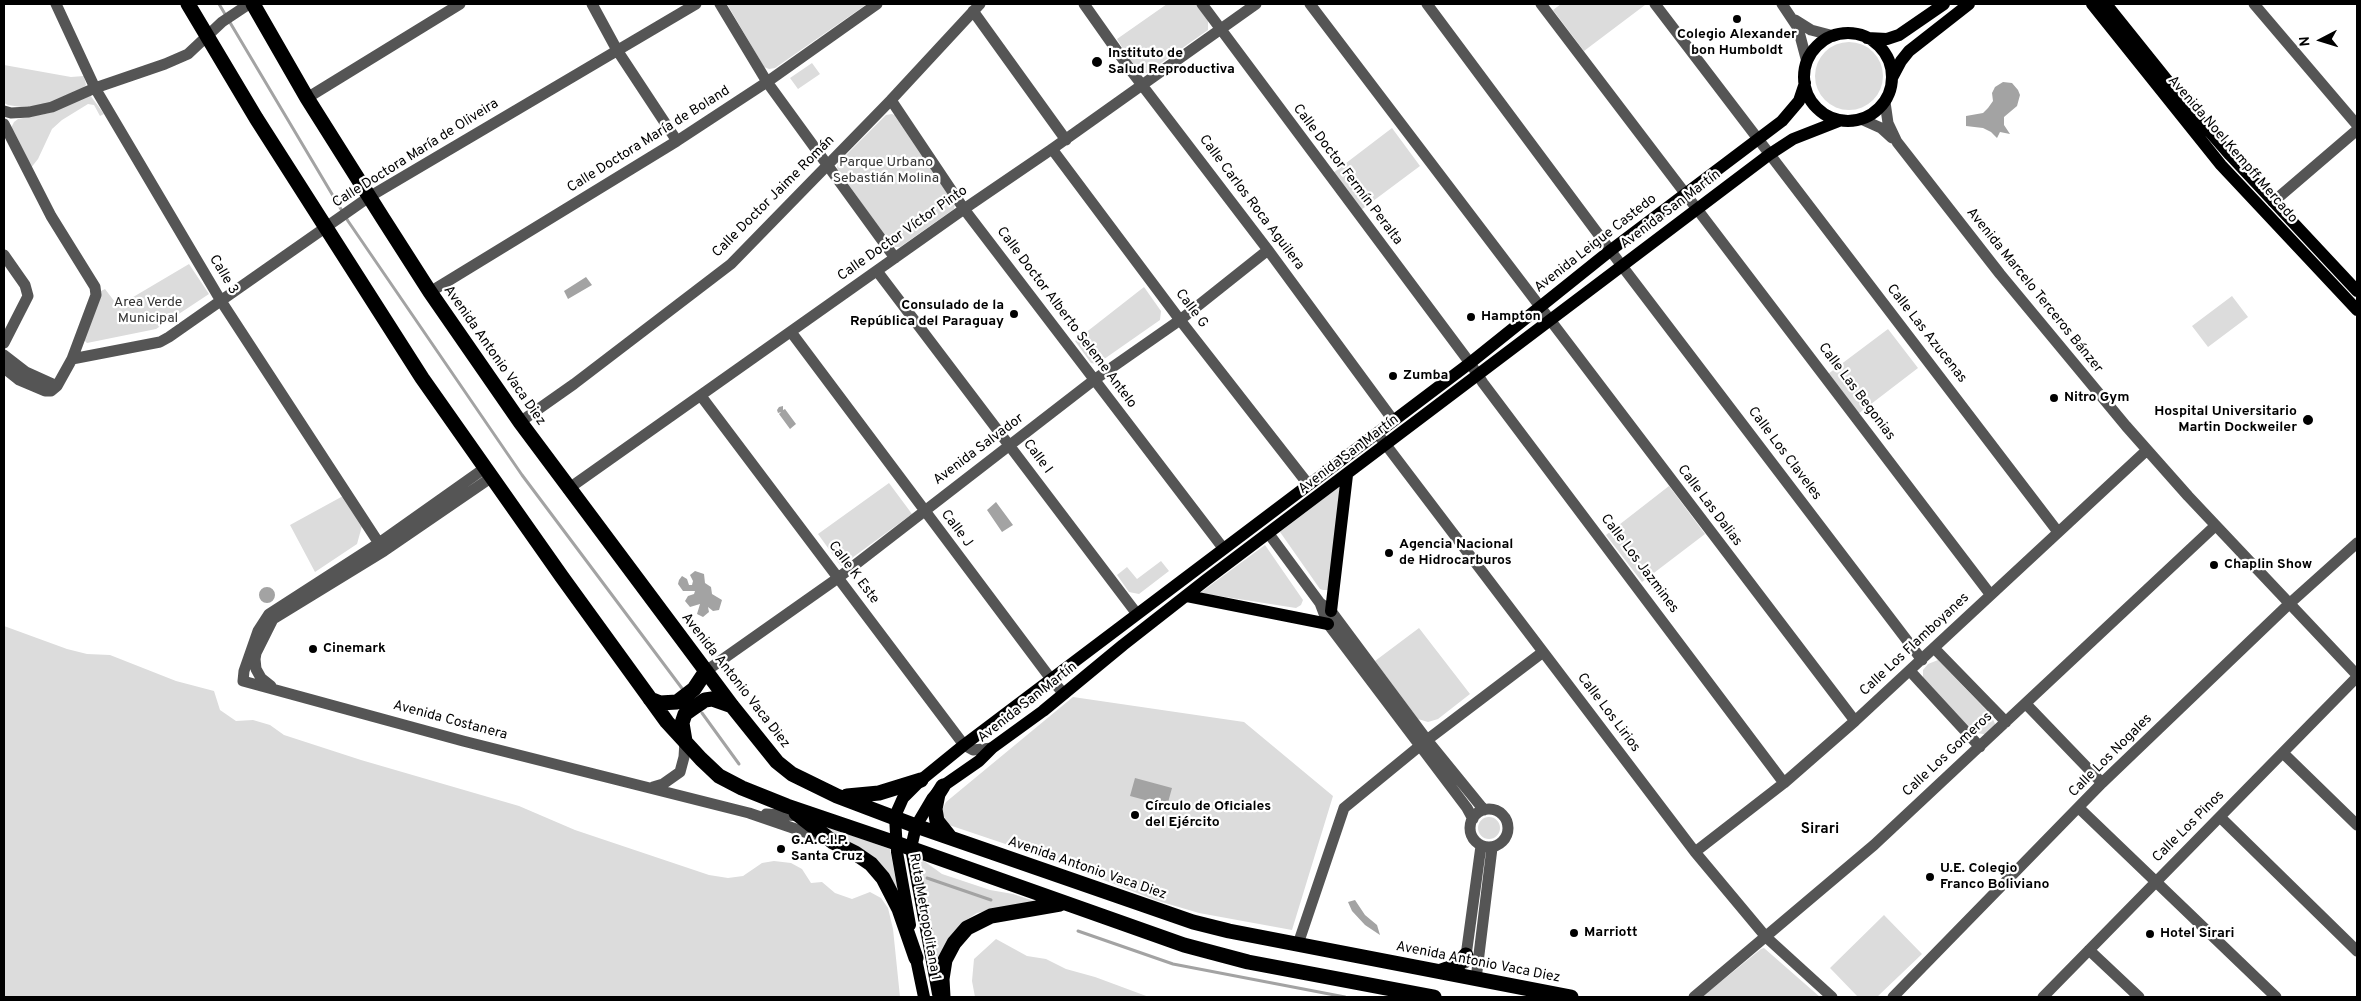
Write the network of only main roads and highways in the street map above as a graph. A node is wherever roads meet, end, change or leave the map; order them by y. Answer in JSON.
{"nodes":[{"id":1,"x":188,"y":4,"type":"edge"},
{"id":2,"x":253,"y":4,"type":"edge"},
{"id":3,"x":1944,"y":4,"type":"edge"},
{"id":4,"x":1969,"y":4,"type":"edge"},
{"id":5,"x":2092,"y":4,"type":"edge"},
{"id":6,"x":2106,"y":4,"type":"edge"},
{"id":7,"x":1867,"y":38,"type":"junction"},
{"id":8,"x":1892,"y":78,"type":"junction"},
{"id":9,"x":1806,"y":83,"type":"junction"},
{"id":10,"x":1839,"y":121,"type":"junction"},
{"id":11,"x":2338,"y":270,"type":"junction"},
{"id":12,"x":2327,"y":279,"type":"junction"},
{"id":13,"x":2357,"y":291,"type":"edge"},
{"id":14,"x":2357,"y":310,"type":"edge"},
{"id":15,"x":1393,"y":420,"type":"joint"},
{"id":16,"x":1347,"y":475,"type":"junction"},
{"id":17,"x":1198,"y":568,"type":"junction"},
{"id":18,"x":1206,"y":580,"type":"junction"},
{"id":19,"x":1187,"y":596,"type":"junction"},
{"id":20,"x":1331,"y":611,"type":"road end"},
{"id":21,"x":1328,"y":624,"type":"road end"},
{"id":22,"x":1114,"y":632,"type":"junction"},
{"id":23,"x":1124,"y":645,"type":"junction"},
{"id":24,"x":706,"y":671,"type":"junction"},
{"id":25,"x":650,"y":700,"type":"junction"},
{"id":26,"x":732,"y":706,"type":"junction"},
{"id":27,"x":684,"y":741,"type":"junction"},
{"id":28,"x":921,"y":780,"type":"junction"},
{"id":29,"x":943,"y":786,"type":"junction"},
{"id":30,"x":837,"y":796,"type":"junction"},
{"id":31,"x":787,"y":806,"type":"junction"},
{"id":32,"x":895,"y":816,"type":"junction"},
{"id":33,"x":916,"y":826,"type":"junction"},
{"id":34,"x":950,"y":837,"type":"junction"},
{"id":35,"x":896,"y":843,"type":"junction"},
{"id":36,"x":911,"y":848,"type":"junction"},
{"id":37,"x":1063,"y":904,"type":"junction"},
{"id":38,"x":1298,"y":944,"type":"junction"},
{"id":39,"x":1466,"y":956,"type":"road end"},
{"id":40,"x":916,"y":958,"type":"junction"},
{"id":41,"x":1248,"y":962,"type":"junction"},
{"id":42,"x":1440,"y":971,"type":"junction"},
{"id":43,"x":924,"y":997,"type":"edge"},
{"id":44,"x":939,"y":997,"type":"edge"},
{"id":45,"x":943,"y":997,"type":"edge"},
{"id":46,"x":1434,"y":997,"type":"edge"},
{"id":47,"x":1570,"y":997,"type":"edge"}],
"edges":[{"from":1,"to":25,"type":"highway"},
{"from":2,"to":24,"type":"highway","name":"Avenida Antonio Vaca Diez"},
{"from":3,"to":7,"type":"main road"},
{"from":4,"to":8,"type":"main road"},
{"from":5,"to":12,"type":"main road","name":"Avenida Noel Kempff Mercado"},
{"from":6,"to":11,"type":"main road","name":"Avenida Noel Kempff Mercado"},
{"from":7,"to":8,"type":"main road"},
{"from":7,"to":9,"type":"main road"},
{"from":8,"to":10,"type":"main road"},
{"from":9,"to":10,"type":"main road"},
{"from":9,"to":15,"type":"main road","name":"Avenida Leigue Castedo"},
{"from":10,"to":16,"type":"main road","name":"Avenida San Martín"},
{"from":11,"to":12,"type":"main road"},
{"from":11,"to":13,"type":"main road","name":"Avenida Noel Kempff Mercado"},
{"from":12,"to":14,"type":"main road","name":"Avenida Noel Kempff Mercado"},
{"from":15,"to":17,"type":"main road","name":"Avenida San Martín"},
{"from":16,"to":18,"type":"main road","name":"Avenida San Martín"},
{"from":16,"to":20,"type":"main road"},
{"from":17,"to":18,"type":"main road"},
{"from":17,"to":22,"type":"main road","name":"Avenida San Martín"},
{"from":18,"to":19,"type":"main road","name":"Avenida San Martín"},
{"from":19,"to":21,"type":"main road"},
{"from":19,"to":23,"type":"main road","name":"Avenida San Martín"},
{"from":22,"to":23,"type":"main road"},
{"from":22,"to":28,"type":"main road","name":"Avenida San Martín"},
{"from":23,"to":29,"type":"main road","name":"Avenida San Martín"},
{"from":24,"to":25,"type":"highway"},
{"from":24,"to":26,"type":"highway","name":"Avenida Antonio Vaca Diez"},
{"from":25,"to":27,"type":"highway"},
{"from":26,"to":27,"type":"highway"},
{"from":26,"to":30,"type":"highway","name":"Avenida Antonio Vaca Diez"},
{"from":27,"to":31,"type":"highway"},
{"from":28,"to":30,"type":"highway"},
{"from":28,"to":32,"type":"main road"},
{"from":29,"to":33,"type":"main road","name":"Avenida San Martín"},
{"from":29,"to":34,"type":"highway"},
{"from":30,"to":32,"type":"highway","name":"Avenida Antonio Vaca Diez"},
{"from":31,"to":35,"type":"highway"},
{"from":31,"to":40,"type":"highway"},
{"from":32,"to":33,"type":"highway","name":"Avenida Antonio Vaca Diez"},
{"from":32,"to":35,"type":"main road"},
{"from":33,"to":34,"type":"highway","name":"Avenida Antonio Vaca Diez"},
{"from":33,"to":36,"type":"main road","name":"Avenida San Martín"},
{"from":34,"to":38,"type":"highway","name":"Avenida Antonio Vaca Diez"},
{"from":35,"to":36,"type":"highway"},
{"from":35,"to":40,"type":"main road","name":"Ruta Metropolitana 1"},
{"from":36,"to":37,"type":"highway"},
{"from":36,"to":44,"type":"main road","name":"Ruta Metropolitana 1"},
{"from":37,"to":41,"type":"highway"},
{"from":37,"to":45,"type":"highway"},
{"from":38,"to":41,"type":"highway"},
{"from":38,"to":42,"type":"highway","name":"Avenida Antonio Vaca Diez"},
{"from":39,"to":42,"type":"highway"},
{"from":40,"to":43,"type":"main road","name":"Ruta Metropolitana 1"},
{"from":41,"to":46,"type":"highway"},
{"from":42,"to":47,"type":"highway","name":"Avenida Antonio Vaca Diez"}]}
